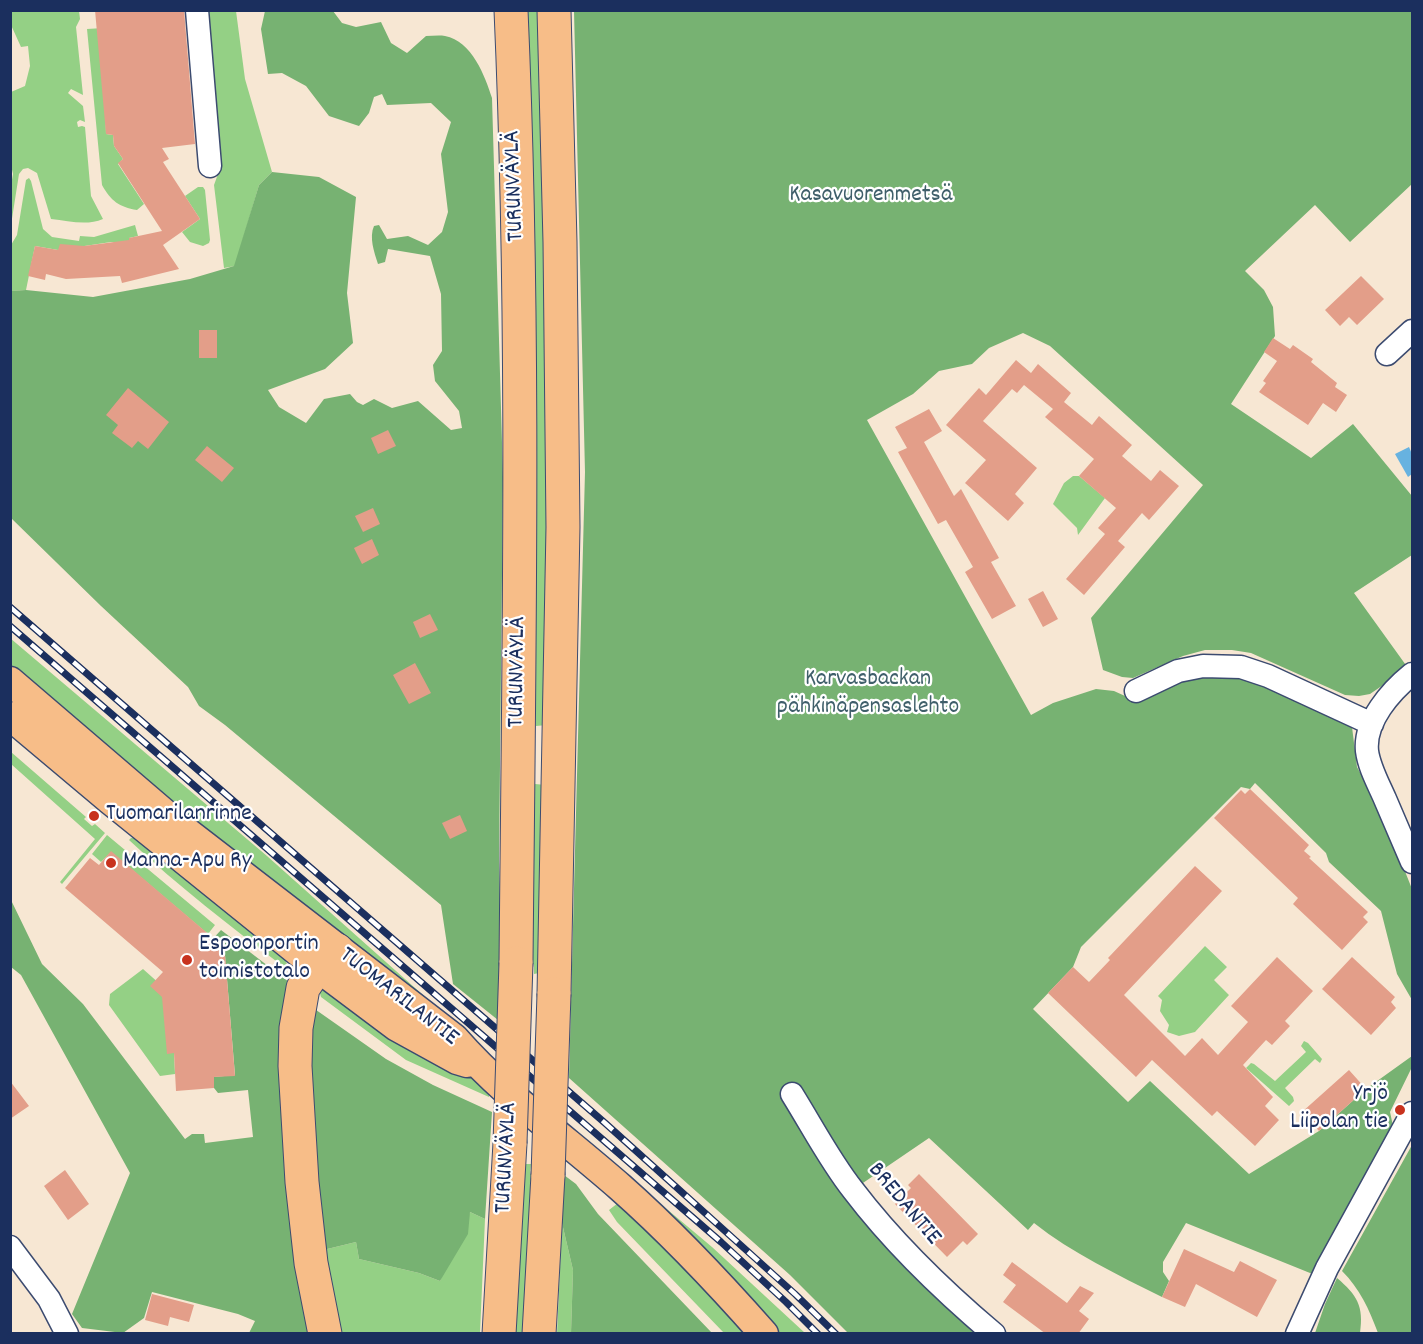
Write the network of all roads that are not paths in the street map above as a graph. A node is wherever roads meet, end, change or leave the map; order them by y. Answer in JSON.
{"nodes":[{"id":1,"x":197,"y":10,"type":"edge"},
{"id":2,"x":511,"y":10,"type":"edge"},
{"id":3,"x":554,"y":10,"type":"edge"},
{"id":4,"x":210,"y":166,"type":"dead end"},
{"id":5,"x":1413,"y":330,"type":"edge"},
{"id":6,"x":1387,"y":354,"type":"dead end"},
{"id":7,"x":1413,"y":674,"type":"edge"},
{"id":8,"x":10,"y":681,"type":"edge"},
{"id":9,"x":1136,"y":691,"type":"dead end"},
{"id":10,"x":10,"y":716,"type":"edge"},
{"id":11,"x":1372,"y":724,"type":"junction"},
{"id":12,"x":1413,"y":862,"type":"edge"},
{"id":13,"x":327,"y":959,"type":"junction"},
{"id":14,"x":792,"y":1094,"type":"dead end"},
{"id":15,"x":1413,"y":1113,"type":"edge"},
{"id":16,"x":10,"y":1247,"type":"edge"},
{"id":17,"x":67,"y":1334,"type":"edge"},
{"id":18,"x":325,"y":1334,"type":"edge"},
{"id":19,"x":499,"y":1334,"type":"edge"},
{"id":20,"x":539,"y":1334,"type":"edge"},
{"id":21,"x":764,"y":1334,"type":"edge"},
{"id":22,"x":994,"y":1334,"type":"edge"},
{"id":23,"x":1298,"y":1334,"type":"edge"}],
"edges":[{"from":1,"to":4,"type":"street"},
{"from":2,"to":19,"type":"highway","name":"TURUNVÄYLÄ","bridge":true},
{"from":3,"to":20,"type":"highway","name":"TURUNVÄYLÄ","bridge":true},
{"from":5,"to":6,"type":"street"},
{"from":7,"to":11,"type":"street"},
{"from":8,"to":13,"type":"main road","name":"TUOMARILANTIE"},
{"from":9,"to":11,"type":"street"},
{"from":10,"to":13,"type":"main road","name":"TUOMARILANTIE"},
{"from":11,"to":12,"type":"street"},
{"from":13,"to":18,"type":"highway"},
{"from":13,"to":21,"type":"main road","name":"TUOMARILANTIE"},
{"from":14,"to":22,"type":"street","name":"BREDANTIE"},
{"from":15,"to":23,"type":"street"},
{"from":16,"to":17,"type":"street"}]}
